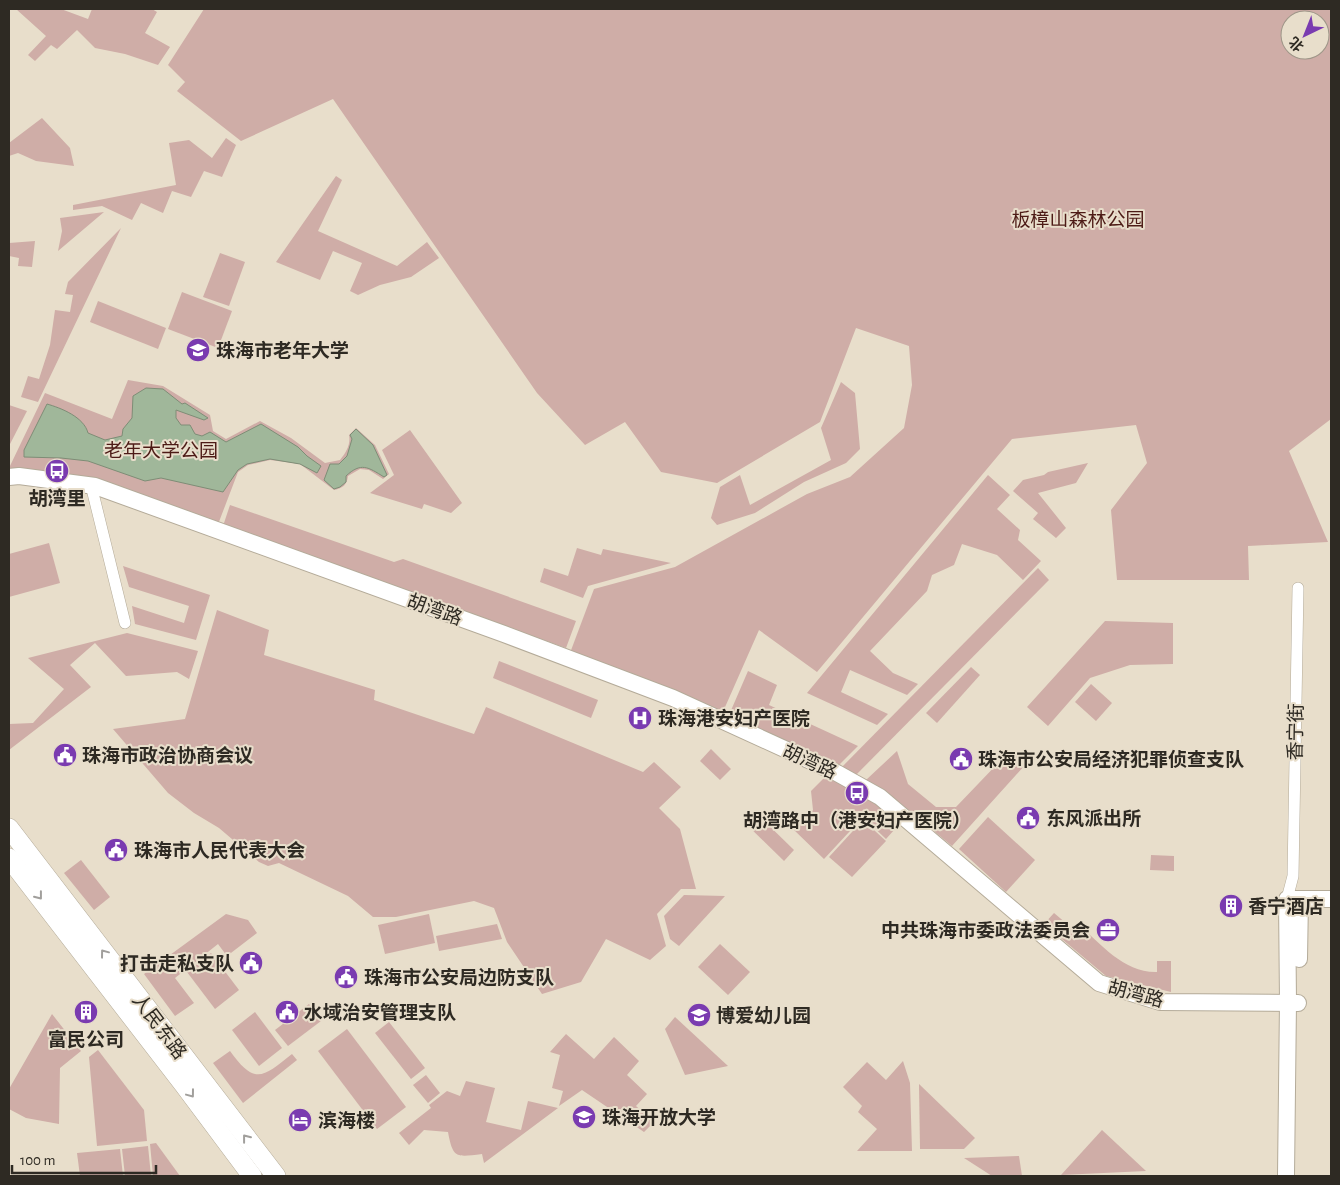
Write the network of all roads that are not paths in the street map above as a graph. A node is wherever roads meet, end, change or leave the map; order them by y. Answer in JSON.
{"nodes":[{"id":1,"x":9,"y":477,"type":"edge"},
{"id":2,"x":91,"y":485,"type":"junction"},
{"id":3,"x":1298,"y":588,"type":"dead end"},
{"id":4,"x":125,"y":623,"type":"dead end"},
{"id":5,"x":9,"y":828,"type":"edge"},
{"id":6,"x":9,"y":858,"type":"edge"},
{"id":7,"x":1294,"y":899,"type":"junction"},
{"id":8,"x":1331,"y":899,"type":"edge"},
{"id":9,"x":1293,"y":1002,"type":"junction"},
{"id":10,"x":252,"y":1176,"type":"edge"},
{"id":11,"x":276,"y":1176,"type":"edge"},
{"id":12,"x":1286,"y":1176,"type":"edge"},
{"id":13,"x":1298,"y":1176,"type":"edge"}],
"edges":[{"from":1,"to":2,"type":"street","name":"胡湾路"},
{"from":2,"to":4,"type":"street"},
{"from":2,"to":9,"type":"street","name":"胡湾路"},
{"from":3,"to":7,"type":"street","name":"香宁街"},
{"from":11,"to":5,"type":"main road","name":"人民东路","one_way":true},
{"from":6,"to":10,"type":"main road","name":"人民东路","one_way":true},
{"from":7,"to":8,"type":"street"},
{"from":7,"to":9,"type":"street","name":"香宁街"},
{"from":9,"to":12,"type":"street"},
{"from":9,"to":13,"type":"street"}]}
